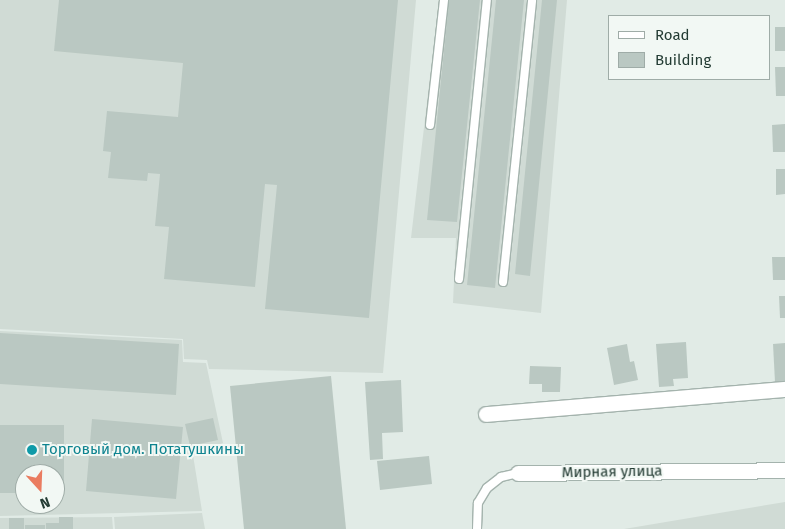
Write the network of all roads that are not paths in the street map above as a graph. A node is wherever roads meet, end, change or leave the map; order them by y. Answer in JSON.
{"nodes":[{"id":1,"x":444,"y":0,"type":"edge"},
{"id":2,"x":487,"y":0,"type":"edge"},
{"id":3,"x":532,"y":0,"type":"edge"},
{"id":4,"x":430,"y":125,"type":"dead end"},
{"id":5,"x":459,"y":279,"type":"dead end"},
{"id":6,"x":503,"y":282,"type":"dead end"},
{"id":7,"x":785,"y":388,"type":"edge"},
{"id":8,"x":486,"y":414,"type":"dead end"},
{"id":9,"x":785,"y":470,"type":"edge"},
{"id":10,"x":518,"y":473,"type":"joint"},
{"id":11,"x":477,"y":529,"type":"edge"}],
"edges":[{"from":1,"to":4,"type":"lane"},
{"from":2,"to":5,"type":"lane"},
{"from":3,"to":6,"type":"lane"},
{"from":7,"to":8,"type":"street"},
{"from":9,"to":10,"type":"street","name":"Мирная улица"},
{"from":10,"to":11,"type":"lane","name":"Мирная улица"}]}
